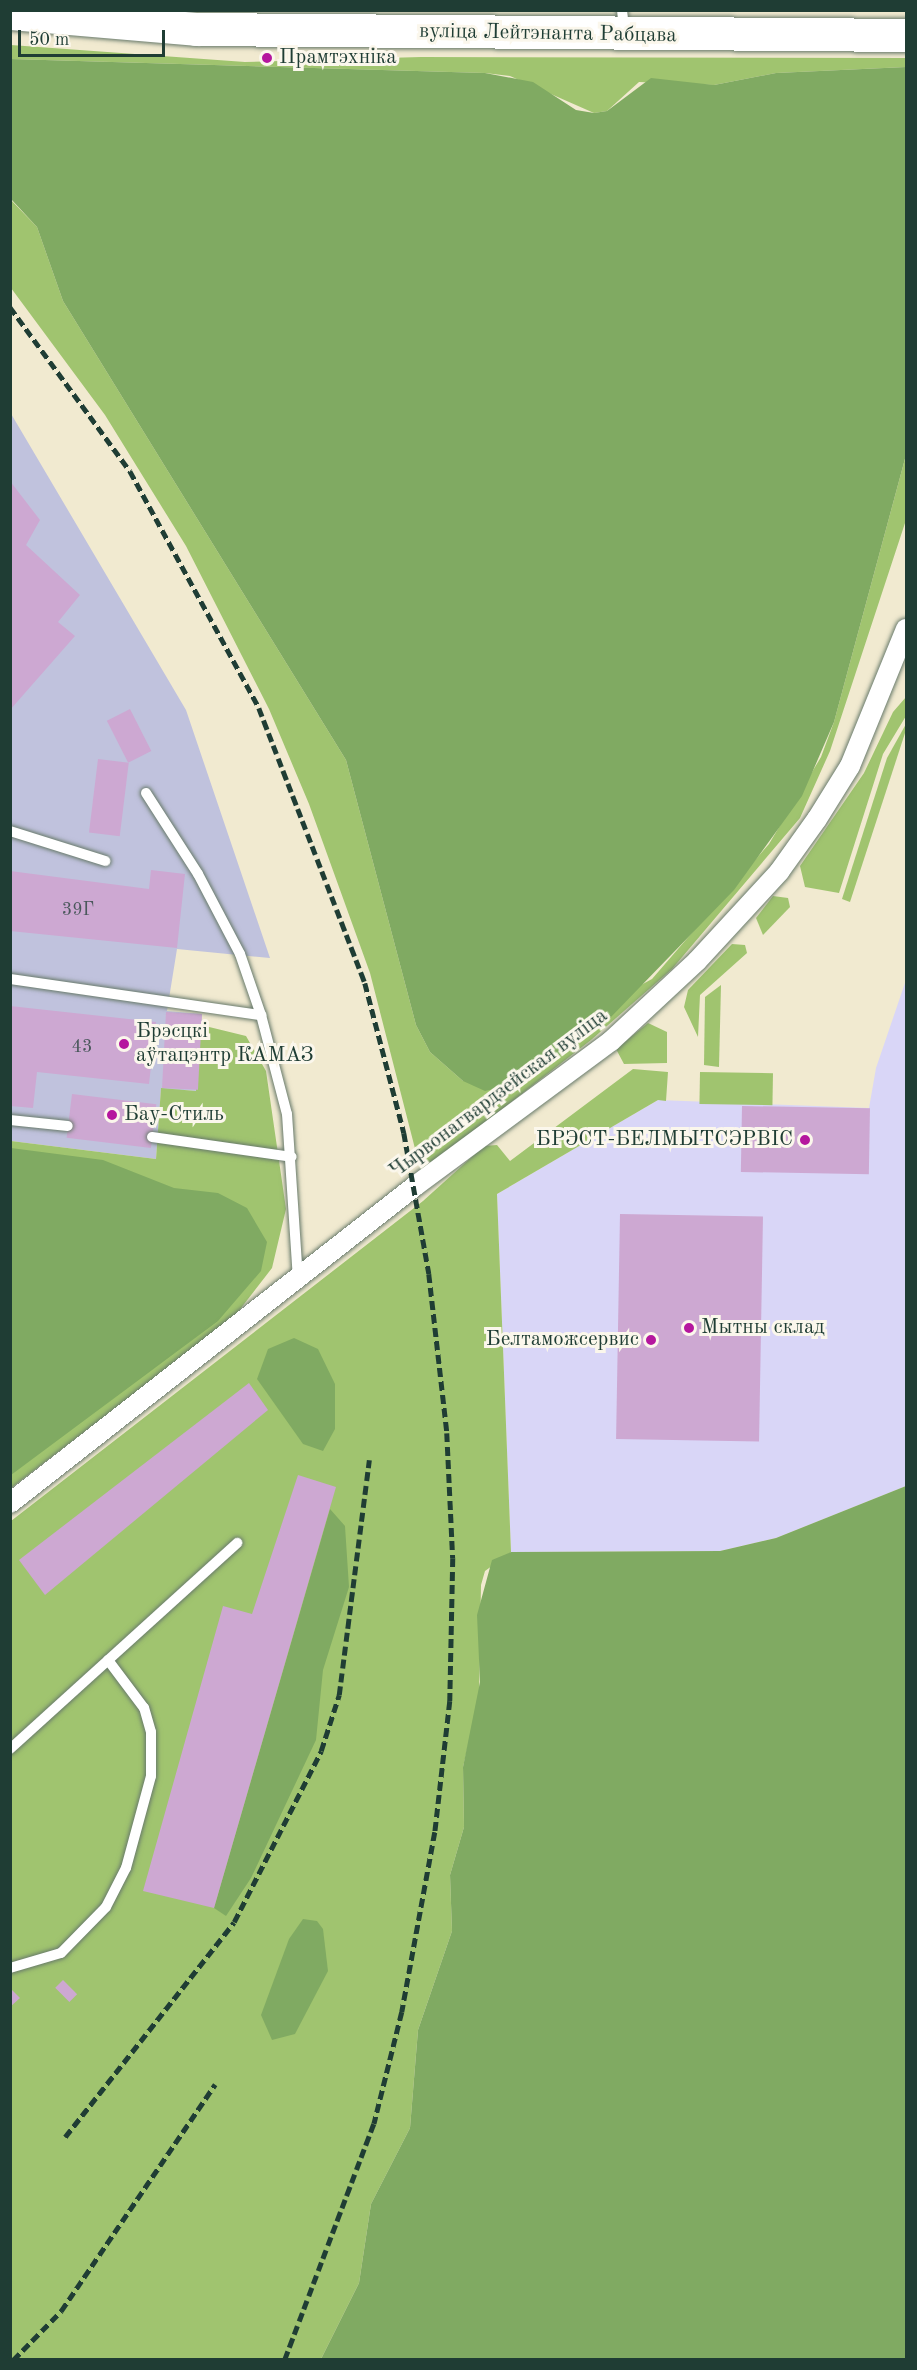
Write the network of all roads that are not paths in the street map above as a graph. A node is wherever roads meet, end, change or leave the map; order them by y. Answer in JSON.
{"nodes":[{"id":1,"x":10,"y":13,"type":"edge"},
{"id":2,"x":59,"y":14,"type":"edge"},
{"id":3,"x":623,"y":23,"type":"edge"},
{"id":4,"x":906,"y":35,"type":"edge"},
{"id":5,"x":906,"y":628,"type":"edge"},
{"id":6,"x":147,"y":793,"type":"dead end"},
{"id":7,"x":10,"y":831,"type":"edge"},
{"id":8,"x":105,"y":861,"type":"dead end"},
{"id":9,"x":10,"y":979,"type":"edge"},
{"id":10,"x":261,"y":1015,"type":"junction"},
{"id":11,"x":10,"y":1120,"type":"edge"},
{"id":12,"x":68,"y":1126,"type":"dead end"},
{"id":13,"x":152,"y":1137,"type":"dead end"},
{"id":14,"x":292,"y":1157,"type":"junction"},
{"id":15,"x":298,"y":1278,"type":"junction"},
{"id":16,"x":10,"y":1503,"type":"edge"},
{"id":17,"x":237,"y":1543,"type":"dead end"},
{"id":18,"x":108,"y":1660,"type":"junction"},
{"id":19,"x":10,"y":1749,"type":"edge"},
{"id":20,"x":10,"y":1968,"type":"edge"}],
"edges":[{"from":1,"to":2,"type":"highway","name":"вуліца Лейтэнанта Рабцава"},
{"from":2,"to":3,"type":"highway","name":"вуліца Лейтэнанта Рабцава"},
{"from":3,"to":4,"type":"highway","name":"вуліца Лейтэнанта Рабцава"},
{"from":5,"to":15,"type":"street","name":"Чырвонагвардзейская вуліца"},
{"from":6,"to":10,"type":"lane"},
{"from":7,"to":8,"type":"lane"},
{"from":9,"to":10,"type":"lane"},
{"from":10,"to":14,"type":"lane"},
{"from":11,"to":12,"type":"lane"},
{"from":13,"to":14,"type":"lane"},
{"from":14,"to":15,"type":"lane"},
{"from":15,"to":16,"type":"street","name":"Чырвонагвардзейская вуліца"},
{"from":17,"to":18,"type":"lane"},
{"from":18,"to":19,"type":"lane"},
{"from":18,"to":20,"type":"lane"}]}
